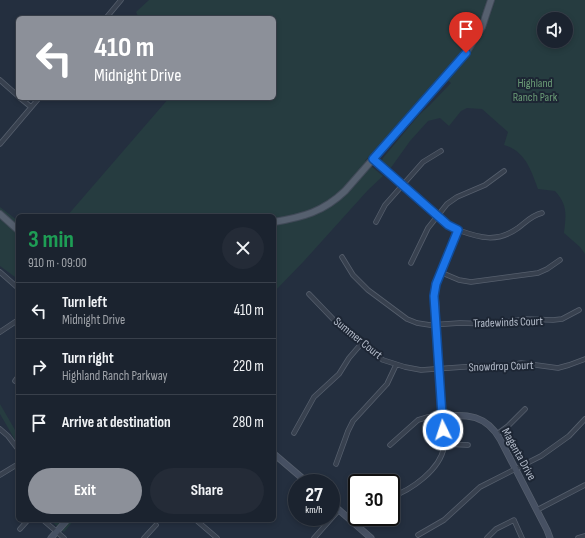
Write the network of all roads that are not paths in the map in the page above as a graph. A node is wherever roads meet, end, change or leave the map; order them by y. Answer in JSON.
{"nodes":[{"id":1,"x":121,"y":0,"type":"edge"},
{"id":2,"x":491,"y":0,"type":"edge"},
{"id":3,"x":108,"y":16,"type":"edge"},
{"id":4,"x":0,"y":80,"type":"edge"},
{"id":5,"x":16,"y":94,"type":"edge"},
{"id":6,"x":22,"y":100,"type":"edge"},
{"id":7,"x":37,"y":100,"type":"edge"},
{"id":8,"x":31,"y":108,"type":"junction"},
{"id":9,"x":0,"y":144,"type":"edge"},
{"id":10,"x":441,"y":151,"type":"dead end"},
{"id":11,"x":373,"y":159,"type":"junction"},
{"id":12,"x":504,"y":171,"type":"dead end"},
{"id":13,"x":403,"y":185,"type":"junction"},
{"id":14,"x":542,"y":213,"type":"dead end"},
{"id":15,"x":0,"y":214,"type":"edge"},
{"id":16,"x":437,"y":215,"type":"junction"},
{"id":17,"x":276,"y":222,"type":"edge"},
{"id":18,"x":376,"y":222,"type":"dead end"},
{"id":19,"x":16,"y":228,"type":"edge"},
{"id":20,"x":458,"y":230,"type":"junction"},
{"id":21,"x":342,"y":257,"type":"dead end"},
{"id":22,"x":560,"y":260,"type":"dead end"},
{"id":23,"x":411,"y":263,"type":"dead end"},
{"id":24,"x":440,"y":272,"type":"junction"},
{"id":25,"x":0,"y":273,"type":"edge"},
{"id":26,"x":16,"y":286,"type":"edge"},
{"id":27,"x":309,"y":294,"type":"dead end"},
{"id":28,"x":579,"y":310,"type":"dead end"},
{"id":29,"x":16,"y":321,"type":"edge"},
{"id":30,"x":436,"y":325,"type":"junction"},
{"id":31,"x":0,"y":332,"type":"edge"},
{"id":32,"x":361,"y":344,"type":"junction"},
{"id":33,"x":585,"y":359,"type":"edge"},
{"id":34,"x":396,"y":365,"type":"junction"},
{"id":35,"x":439,"y":369,"type":"junction"},
{"id":36,"x":525,"y":409,"type":"dead end"},
{"id":37,"x":442,"y":416,"type":"junction"},
{"id":38,"x":585,"y":419,"type":"edge"},
{"id":39,"x":0,"y":429,"type":"edge"},
{"id":40,"x":294,"y":433,"type":"dead end"},
{"id":41,"x":497,"y":434,"type":"junction"},
{"id":42,"x":444,"y":444,"type":"junction"},
{"id":43,"x":390,"y":445,"type":"dead end"},
{"id":44,"x":468,"y":445,"type":"dead end"},
{"id":45,"x":16,"y":446,"type":"edge"},
{"id":46,"x":276,"y":456,"type":"edge"},
{"id":47,"x":336,"y":464,"type":"dead end"},
{"id":48,"x":16,"y":465,"type":"edge"},
{"id":49,"x":516,"y":469,"type":"junction"},
{"id":50,"x":297,"y":474,"type":"edge"},
{"id":51,"x":0,"y":475,"type":"edge"},
{"id":52,"x":585,"y":485,"type":"edge"},
{"id":53,"x":400,"y":493,"type":"edge"},
{"id":54,"x":537,"y":510,"type":"junction"},
{"id":55,"x":340,"y":511,"type":"edge"},
{"id":56,"x":26,"y":522,"type":"edge"},
{"id":57,"x":45,"y":522,"type":"edge"},
{"id":58,"x":65,"y":522,"type":"edge"},
{"id":59,"x":198,"y":522,"type":"edge"},
{"id":60,"x":156,"y":524,"type":"dead end"},
{"id":61,"x":325,"y":526,"type":"edge"},
{"id":62,"x":20,"y":529,"type":"dead end"},
{"id":63,"x":56,"y":532,"type":"junction"},
{"id":64,"x":418,"y":535,"type":"dead end"},
{"id":65,"x":585,"y":536,"type":"edge"},
{"id":66,"x":215,"y":537,"type":"edge"},
{"id":67,"x":51,"y":538,"type":"edge"},
{"id":68,"x":64,"y":538,"type":"edge"},
{"id":69,"x":144,"y":538,"type":"edge"},
{"id":70,"x":314,"y":538,"type":"edge"},
{"id":71,"x":371,"y":538,"type":"edge"},
{"id":72,"x":487,"y":538,"type":"edge"},
{"id":73,"x":522,"y":538,"type":"edge"},
{"id":74,"x":550,"y":538,"type":"edge"},
{"id":75,"x":578,"y":538,"type":"edge"}],
"edges":[{"from":1,"to":3,"type":"street"},
{"from":2,"to":11,"type":"main road"},
{"from":4,"to":5,"type":"street"},
{"from":6,"to":8,"type":"street"},
{"from":7,"to":8,"type":"street"},
{"from":8,"to":9,"type":"street"},
{"from":10,"to":13,"type":"street"},
{"from":11,"to":13,"type":"main road"},
{"from":11,"to":17,"type":"main road"},
{"from":12,"to":16,"type":"street"},
{"from":13,"to":16,"type":"main road"},
{"from":13,"to":18,"type":"street"},
{"from":14,"to":20,"type":"street"},
{"from":15,"to":19,"type":"main road"},
{"from":16,"to":20,"type":"main road"},
{"from":16,"to":23,"type":"street"},
{"from":20,"to":24,"type":"main road"},
{"from":21,"to":30,"type":"street","name":"Tradewinds Court"},
{"from":22,"to":24,"type":"street"},
{"from":24,"to":30,"type":"main road"},
{"from":25,"to":26,"type":"street"},
{"from":27,"to":32,"type":"street","name":"Summer Court"},
{"from":28,"to":30,"type":"street","name":"Tradewinds Court"},
{"from":29,"to":31,"type":"street"},
{"from":30,"to":35,"type":"main road"},
{"from":32,"to":34,"type":"street","name":"Summer Court"},
{"from":32,"to":40,"type":"street"},
{"from":33,"to":35,"type":"street","name":"Snowdrop Court"},
{"from":34,"to":35,"type":"street","name":"Summer Court"},
{"from":34,"to":47,"type":"street"},
{"from":35,"to":37,"type":"main road"},
{"from":36,"to":41,"type":"street"},
{"from":37,"to":41,"type":"main road","name":"Magenta Drive"},
{"from":37,"to":42,"type":"street"},
{"from":37,"to":43,"type":"street"},
{"from":38,"to":49,"type":"street"},
{"from":39,"to":45,"type":"street"},
{"from":41,"to":49,"type":"main road","name":"Magenta Drive"},
{"from":42,"to":44,"type":"street"},
{"from":42,"to":53,"type":"street"},
{"from":46,"to":50,"type":"main road"},
{"from":48,"to":51,"type":"street"},
{"from":49,"to":54,"type":"main road","name":"Magenta Drive"},
{"from":49,"to":64,"type":"street"},
{"from":52,"to":54,"type":"street"},
{"from":54,"to":74,"type":"main road","name":"Magenta Drive"},
{"from":55,"to":71,"type":"main road"},
{"from":56,"to":62,"type":"street"},
{"from":57,"to":63,"type":"street"},
{"from":58,"to":63,"type":"main road"},
{"from":59,"to":66,"type":"street"},
{"from":60,"to":69,"type":"street"},
{"from":61,"to":70,"type":"street"},
{"from":63,"to":67,"type":"main road"},
{"from":63,"to":68,"type":"street"},
{"from":65,"to":75,"type":"street"},
{"from":72,"to":73,"type":"street"}]}
